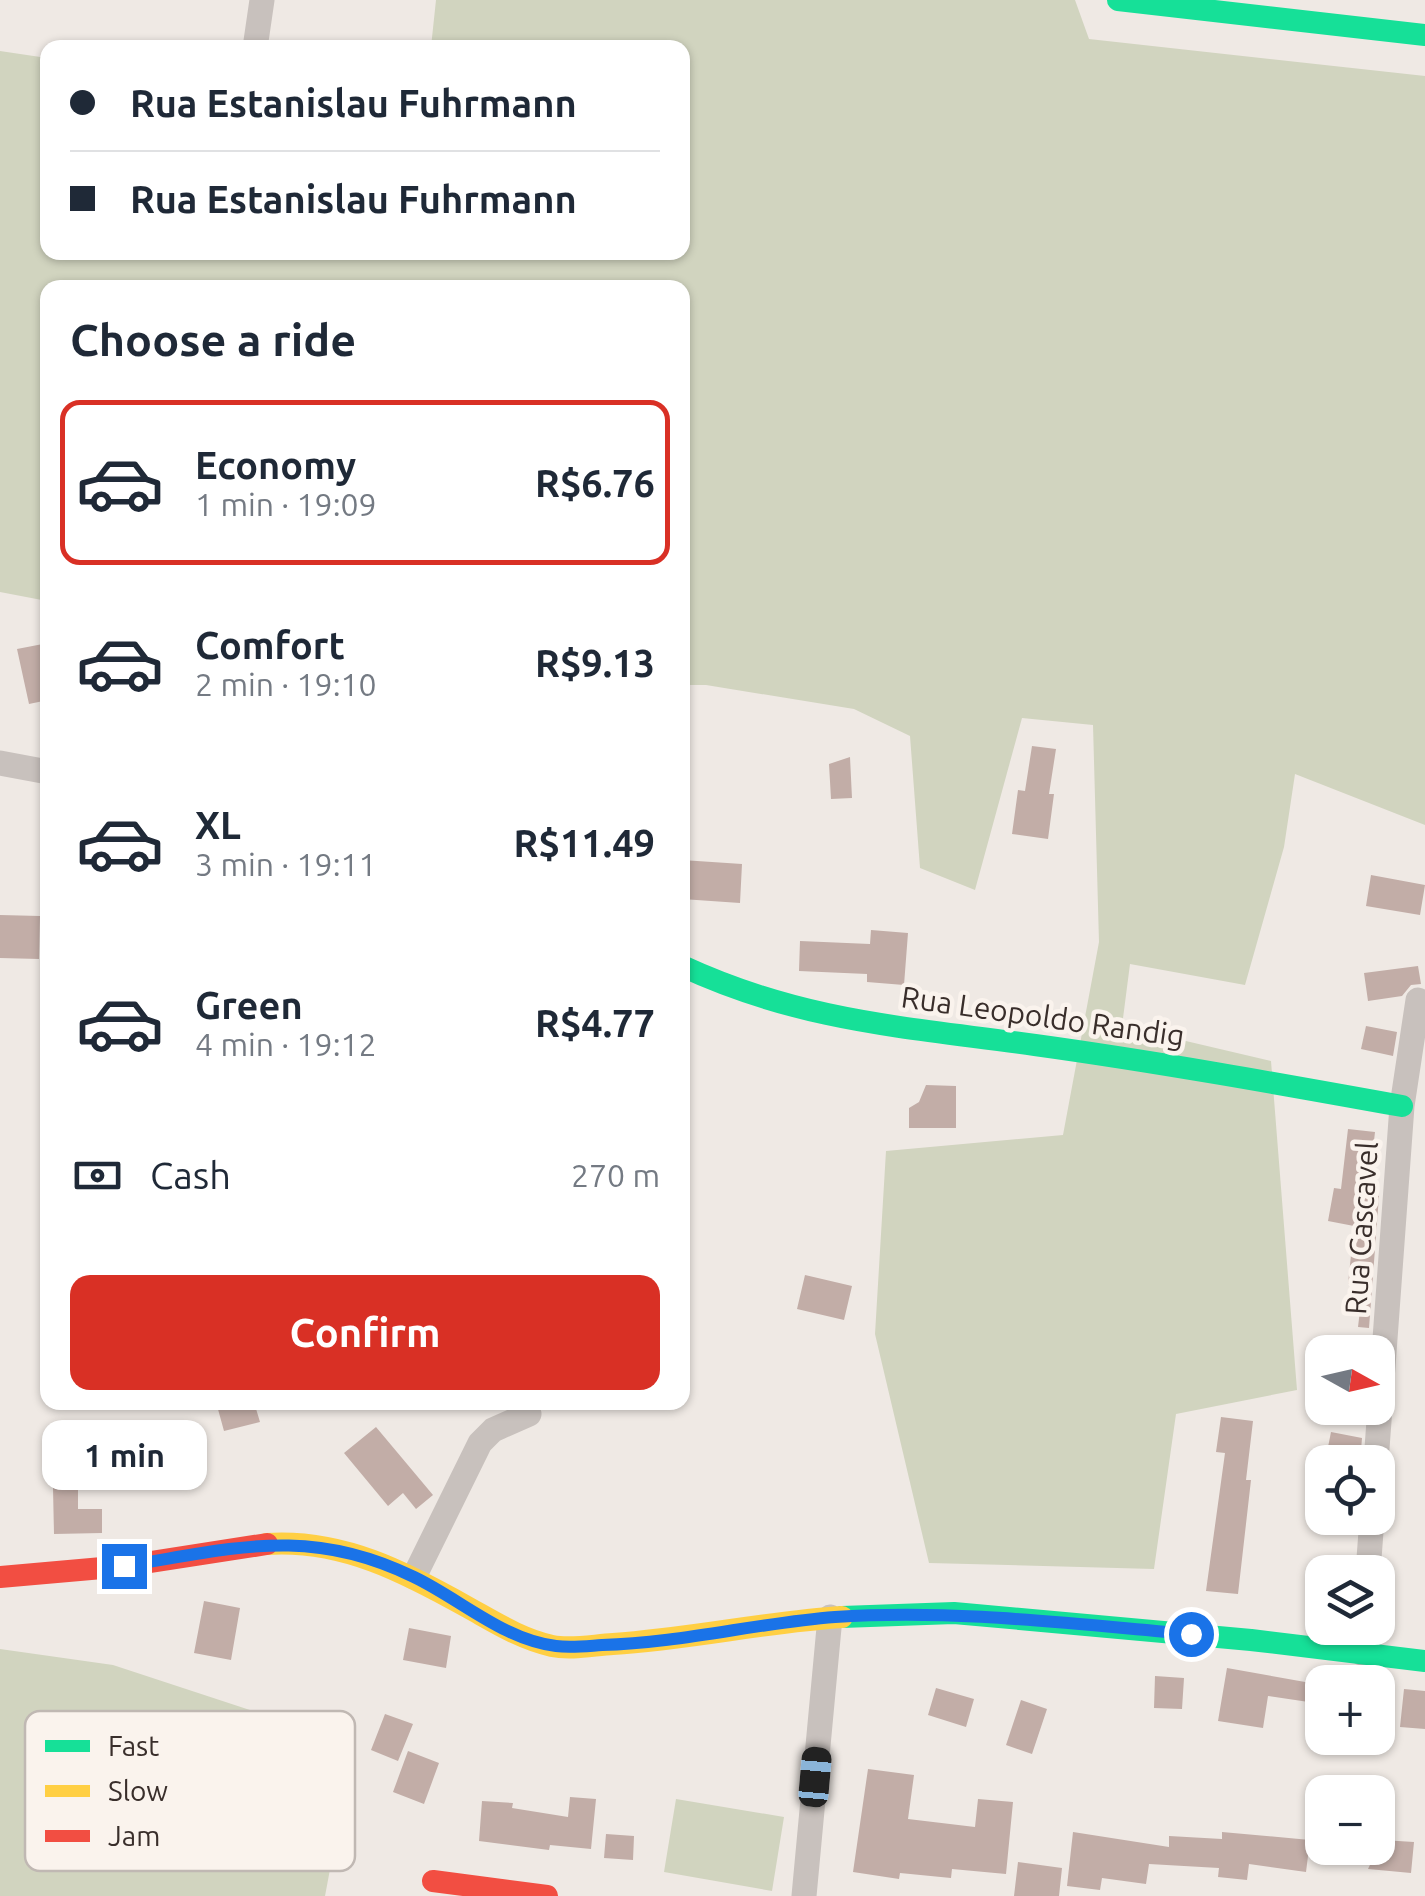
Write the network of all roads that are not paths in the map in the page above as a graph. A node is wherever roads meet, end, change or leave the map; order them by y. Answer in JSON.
{"nodes":[{"id":1,"x":262,"y":0,"type":"edge"},
{"id":2,"x":1118,"y":0,"type":"edge"},
{"id":3,"x":1425,"y":35,"type":"edge"},
{"id":4,"x":256,"y":40,"type":"edge"},
{"id":5,"x":0,"y":763,"type":"edge"},
{"id":6,"x":40,"y":770,"type":"edge"},
{"id":7,"x":690,"y":970,"type":"edge"},
{"id":8,"x":1418,"y":1000,"type":"dead end"},
{"id":9,"x":1402,"y":1106,"type":"junction"},
{"id":10,"x":529,"y":1414,"type":"dead end"},
{"id":11,"x":1377,"y":1445,"type":"edge"},
{"id":12,"x":0,"y":1576,"type":"edge"},
{"id":13,"x":414,"y":1577,"type":"junction"},
{"id":14,"x":830,"y":1618,"type":"junction"},
{"id":15,"x":1305,"y":1640,"type":"edge"},
{"id":16,"x":1377,"y":1645,"type":"edge"},
{"id":17,"x":1425,"y":1661,"type":"edge"},
{"id":18,"x":433,"y":1882,"type":"dead end"},
{"id":19,"x":547,"y":1896,"type":"edge"},
{"id":20,"x":804,"y":1896,"type":"edge"}],
"edges":[{"from":1,"to":4,"type":"street"},
{"from":2,"to":3,"type":"street"},
{"from":5,"to":6,"type":"street"},
{"from":7,"to":9,"type":"street","name":"Rua Leopoldo Randig"},
{"from":8,"to":9,"type":"street","name":"Rua Cascavel"},
{"from":9,"to":11,"type":"street","name":"Rua Cascavel"},
{"from":10,"to":13,"type":"street"},
{"from":12,"to":13,"type":"street"},
{"from":13,"to":14,"type":"street"},
{"from":14,"to":15,"type":"street"},
{"from":14,"to":20,"type":"street"},
{"from":16,"to":17,"type":"street"},
{"from":18,"to":19,"type":"street"}]}
